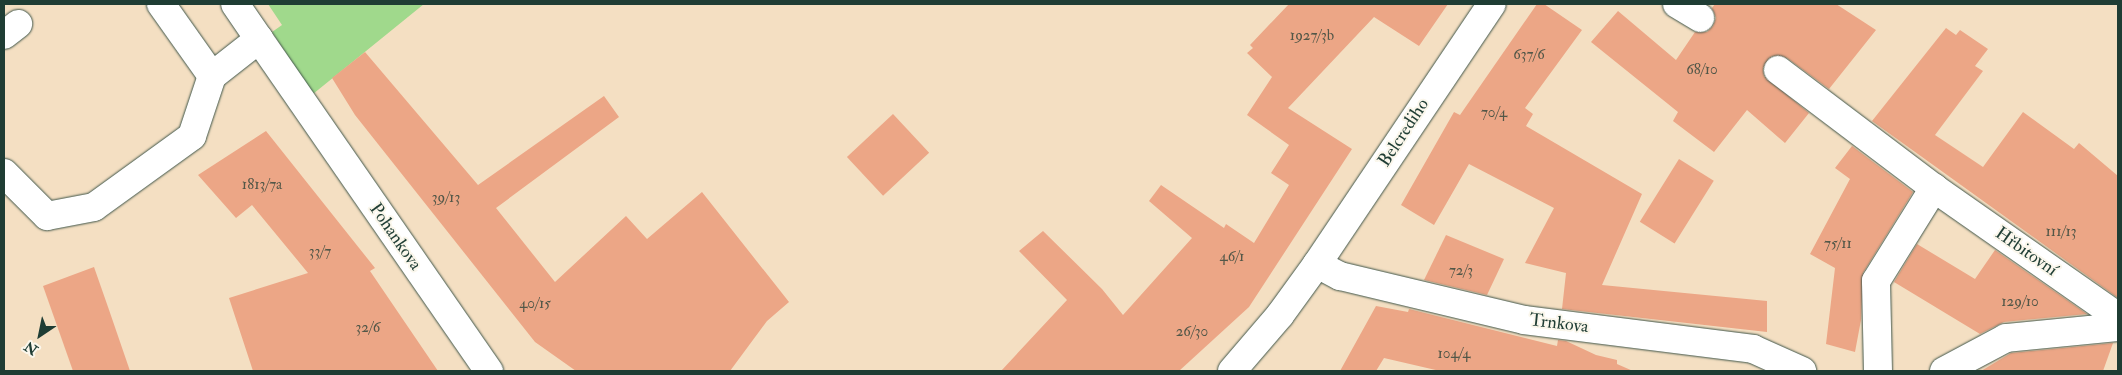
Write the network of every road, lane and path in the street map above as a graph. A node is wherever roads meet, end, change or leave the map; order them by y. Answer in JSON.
{"nodes":[{"id":1,"x":161,"y":4,"type":"edge"},
{"id":2,"x":235,"y":4,"type":"edge"},
{"id":3,"x":1492,"y":4,"type":"edge"},
{"id":4,"x":1677,"y":4,"type":"edge"},
{"id":5,"x":1700,"y":18,"type":"dead end"},
{"id":6,"x":259,"y":39,"type":"junction"},
{"id":7,"x":1778,"y":70,"type":"dead end"},
{"id":8,"x":212,"y":76,"type":"junction"},
{"id":9,"x":4,"y":173,"type":"edge"},
{"id":10,"x":1934,"y":188,"type":"junction"},
{"id":11,"x":1317,"y":264,"type":"junction"},
{"id":12,"x":2118,"y":317,"type":"edge"},
{"id":13,"x":2118,"y":327,"type":"edge"},
{"id":14,"x":489,"y":371,"type":"edge"},
{"id":15,"x":1232,"y":371,"type":"edge"},
{"id":16,"x":1802,"y":371,"type":"edge"},
{"id":17,"x":1878,"y":371,"type":"edge"},
{"id":18,"x":1944,"y":371,"type":"edge"}],
"edges":[{"from":1,"to":8,"type":"street"},
{"from":2,"to":6,"type":"street","name":"Pohankova"},
{"from":3,"to":11,"type":"street","name":"Belcrediho"},
{"from":4,"to":5,"type":"street"},
{"from":6,"to":8,"type":"street"},
{"from":6,"to":14,"type":"street","name":"Pohankova"},
{"from":7,"to":10,"type":"street","name":"Hřbitovní"},
{"from":8,"to":9,"type":"street"},
{"from":10,"to":12,"type":"street","name":"Hřbitovní"},
{"from":10,"to":17,"type":"street"},
{"from":11,"to":15,"type":"street","name":"Belcrediho"},
{"from":11,"to":16,"type":"street","name":"Trnkova"},
{"from":13,"to":18,"type":"street"}]}
